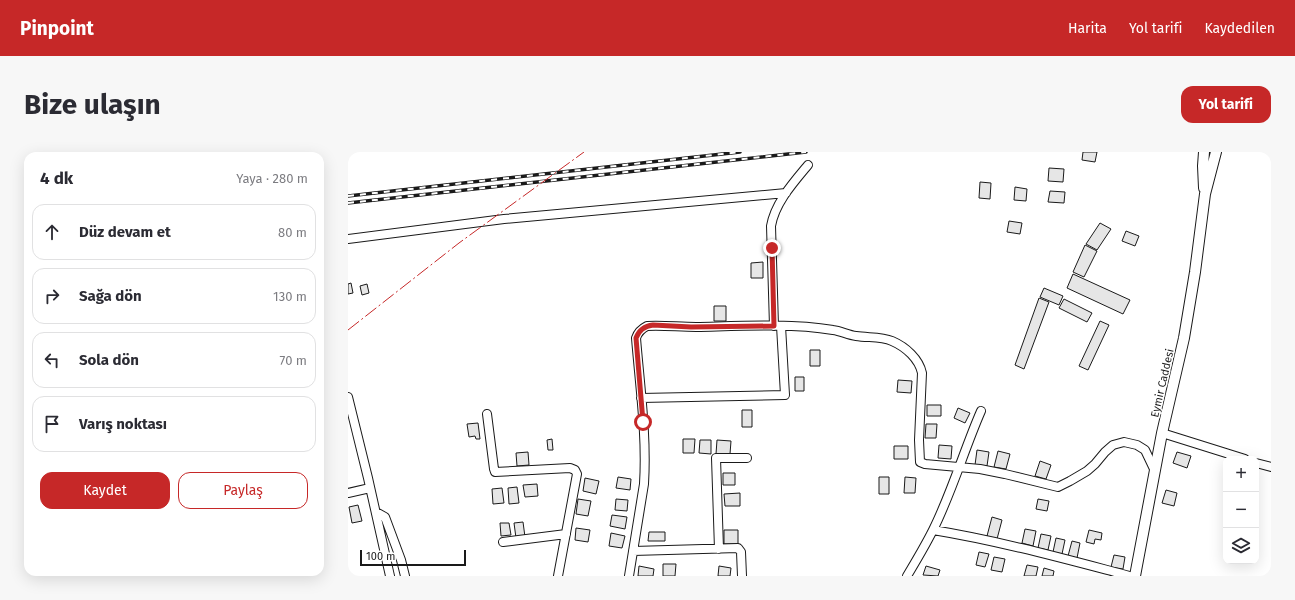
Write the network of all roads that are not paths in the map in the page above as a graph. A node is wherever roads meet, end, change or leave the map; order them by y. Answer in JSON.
{"nodes":[{"id":1,"x":1204,"y":152,"type":"edge"},
{"id":2,"x":1216,"y":152,"type":"edge"},
{"id":3,"x":808,"y":165,"type":"dead end"},
{"id":4,"x":786,"y":193,"type":"junction"},
{"id":5,"x":1205,"y":194,"type":"junction"},
{"id":6,"x":348,"y":239,"type":"edge"},
{"id":7,"x":778,"y":326,"type":"junction"},
{"id":8,"x":348,"y":397,"type":"edge"},
{"id":9,"x":641,"y":398,"type":"junction"},
{"id":10,"x":981,"y":411,"type":"dead end"},
{"id":11,"x":487,"y":414,"type":"dead end"},
{"id":12,"x":1162,"y":433,"type":"junction"},
{"id":13,"x":1235,"y":456,"type":"edge"},
{"id":14,"x":747,"y":458,"type":"dead end"},
{"id":15,"x":1259,"y":463,"type":"edge"},
{"id":16,"x":1271,"y":467,"type":"edge"},
{"id":17,"x":959,"y":468,"type":"junction"},
{"id":18,"x":1155,"y":472,"type":"junction"},
{"id":19,"x":370,"y":488,"type":"junction"},
{"id":20,"x":348,"y":493,"type":"edge"},
{"id":21,"x":376,"y":512,"type":"junction"},
{"id":22,"x":933,"y":530,"type":"junction"},
{"id":23,"x":566,"y":534,"type":"junction"},
{"id":24,"x":504,"y":542,"type":"dead end"},
{"id":25,"x":719,"y":549,"type":"junction"},
{"id":26,"x":633,"y":551,"type":"junction"},
{"id":27,"x":390,"y":576,"type":"edge"},
{"id":28,"x":405,"y":576,"type":"edge"},
{"id":29,"x":558,"y":576,"type":"edge"},
{"id":30,"x":629,"y":576,"type":"edge"},
{"id":31,"x":742,"y":576,"type":"edge"},
{"id":32,"x":907,"y":576,"type":"edge"},
{"id":33,"x":1130,"y":576,"type":"edge"},
{"id":34,"x":1135,"y":576,"type":"edge"}],
"edges":[{"from":1,"to":5,"type":"main road","name":"Eymir Caddesi"},
{"from":2,"to":5,"type":"main road","name":"Eymir Caddesi"},
{"from":3,"to":4,"type":"street"},
{"from":4,"to":6,"type":"street"},
{"from":4,"to":7,"type":"street"},
{"from":5,"to":12,"type":"main road","name":"Eymir Caddesi"},
{"from":7,"to":9,"type":"street"},
{"from":7,"to":9,"type":"street"},
{"from":7,"to":17,"type":"street"},
{"from":8,"to":19,"type":"street"},
{"from":9,"to":26,"type":"street"},
{"from":10,"to":17,"type":"street"},
{"from":11,"to":23,"type":"street"},
{"from":12,"to":13,"type":"street"},
{"from":12,"to":18,"type":"main road","name":"Eymir Caddesi"},
{"from":14,"to":25,"type":"street"},
{"from":15,"to":16,"type":"street"},
{"from":17,"to":18,"type":"street"},
{"from":17,"to":22,"type":"street"},
{"from":18,"to":34,"type":"main road","name":"Eymir Caddesi"},
{"from":19,"to":20,"type":"street"},
{"from":19,"to":21,"type":"street"},
{"from":21,"to":27,"type":"street"},
{"from":21,"to":28,"type":"street"},
{"from":22,"to":32,"type":"street"},
{"from":22,"to":33,"type":"street"},
{"from":23,"to":24,"type":"street"},
{"from":23,"to":29,"type":"street"},
{"from":25,"to":26,"type":"street"},
{"from":25,"to":31,"type":"street"},
{"from":26,"to":30,"type":"street"}]}
